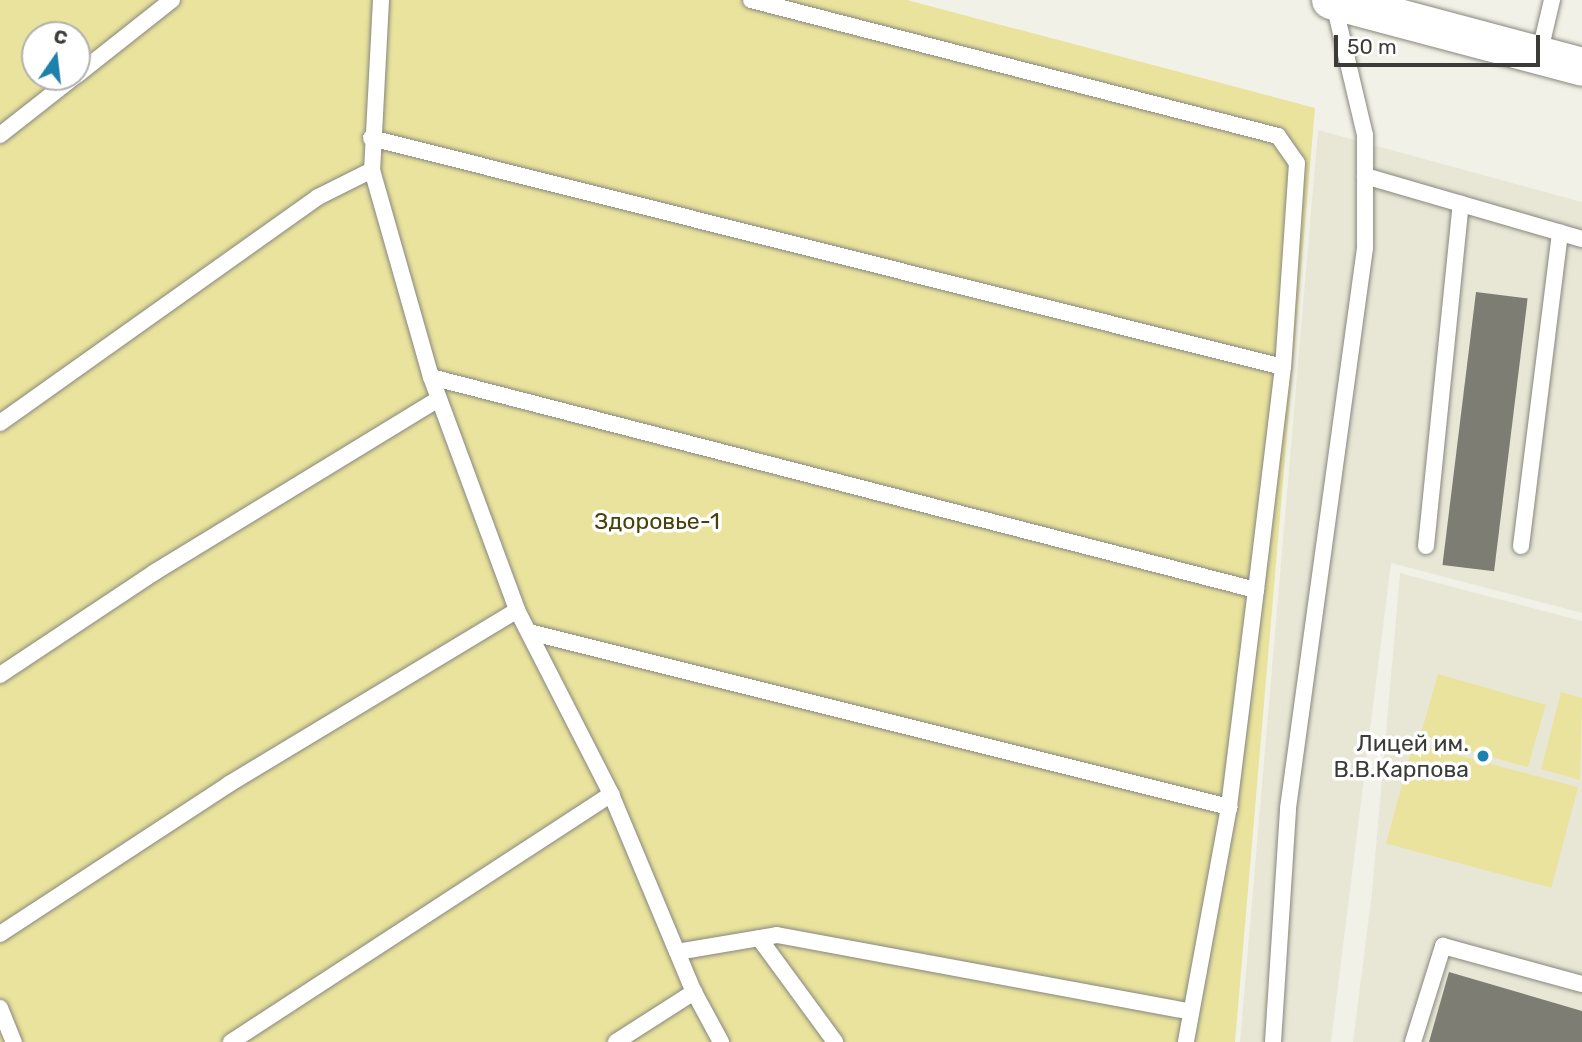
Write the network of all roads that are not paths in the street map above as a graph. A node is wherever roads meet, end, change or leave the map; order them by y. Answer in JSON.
{"nodes":[{"id":1,"x":172,"y":0,"type":"edge"},
{"id":2,"x":381,"y":0,"type":"edge"},
{"id":3,"x":751,"y":0,"type":"edge"},
{"id":4,"x":1332,"y":0,"type":"edge"},
{"id":5,"x":1552,"y":0,"type":"edge"},
{"id":6,"x":1539,"y":55,"type":"junction"},
{"id":7,"x":91,"y":64,"type":"edge"},
{"id":8,"x":1582,"y":67,"type":"edge"},
{"id":9,"x":57,"y":91,"type":"edge"},
{"id":10,"x":0,"y":135,"type":"edge"},
{"id":11,"x":371,"y":138,"type":"junction"},
{"id":12,"x":372,"y":170,"type":"junction"},
{"id":13,"x":1365,"y":176,"type":"junction"},
{"id":14,"x":1461,"y":204,"type":"junction"},
{"id":15,"x":1560,"y":233,"type":"junction"},
{"id":16,"x":1582,"y":239,"type":"edge"},
{"id":17,"x":1283,"y":367,"type":"junction"},
{"id":18,"x":430,"y":377,"type":"junction"},
{"id":19,"x":438,"y":399,"type":"junction"},
{"id":20,"x":0,"y":423,"type":"edge"},
{"id":21,"x":1426,"y":546,"type":"dead end"},
{"id":22,"x":1521,"y":547,"type":"dead end"},
{"id":23,"x":1256,"y":590,"type":"junction"},
{"id":24,"x":517,"y":610,"type":"junction"},
{"id":25,"x":529,"y":632,"type":"junction"},
{"id":26,"x":0,"y":675,"type":"edge"},
{"id":27,"x":611,"y":794,"type":"junction"},
{"id":28,"x":1229,"y":807,"type":"junction"},
{"id":29,"x":0,"y":934,"type":"edge"},
{"id":30,"x":760,"y":938,"type":"junction"},
{"id":31,"x":677,"y":952,"type":"junction"},
{"id":32,"x":1582,"y":984,"type":"edge"},
{"id":33,"x":694,"y":992,"type":"junction"},
{"id":34,"x":0,"y":1008,"type":"edge"},
{"id":35,"x":1191,"y":1012,"type":"junction"},
{"id":36,"x":14,"y":1042,"type":"edge"},
{"id":37,"x":231,"y":1042,"type":"edge"},
{"id":38,"x":616,"y":1042,"type":"edge"},
{"id":39,"x":721,"y":1042,"type":"edge"},
{"id":40,"x":835,"y":1042,"type":"edge"},
{"id":41,"x":1186,"y":1042,"type":"edge"},
{"id":42,"x":1273,"y":1042,"type":"edge"},
{"id":43,"x":1413,"y":1042,"type":"edge"}],
"edges":[{"from":1,"to":7,"type":"lane"},
{"from":2,"to":11,"type":"lane"},
{"from":3,"to":17,"type":"lane"},
{"from":4,"to":6,"type":"street"},
{"from":4,"to":13,"type":"lane"},
{"from":5,"to":6,"type":"lane"},
{"from":6,"to":8,"type":"street"},
{"from":9,"to":10,"type":"lane"},
{"from":11,"to":12,"type":"lane"},
{"from":11,"to":17,"type":"lane"},
{"from":12,"to":18,"type":"lane"},
{"from":12,"to":20,"type":"lane"},
{"from":13,"to":14,"type":"lane"},
{"from":13,"to":42,"type":"lane"},
{"from":14,"to":15,"type":"lane"},
{"from":14,"to":21,"type":"lane"},
{"from":15,"to":16,"type":"lane"},
{"from":15,"to":22,"type":"lane"},
{"from":17,"to":23,"type":"lane"},
{"from":18,"to":19,"type":"lane"},
{"from":18,"to":23,"type":"lane"},
{"from":19,"to":24,"type":"lane"},
{"from":19,"to":26,"type":"lane"},
{"from":23,"to":28,"type":"lane"},
{"from":24,"to":25,"type":"lane"},
{"from":24,"to":29,"type":"lane"},
{"from":25,"to":27,"type":"lane"},
{"from":25,"to":28,"type":"lane"},
{"from":27,"to":31,"type":"lane"},
{"from":27,"to":37,"type":"lane"},
{"from":28,"to":35,"type":"lane"},
{"from":30,"to":31,"type":"lane"},
{"from":30,"to":35,"type":"lane"},
{"from":30,"to":40,"type":"lane"},
{"from":31,"to":33,"type":"lane"},
{"from":32,"to":43,"type":"lane"},
{"from":33,"to":38,"type":"lane"},
{"from":33,"to":39,"type":"lane"},
{"from":34,"to":36,"type":"lane"},
{"from":35,"to":41,"type":"lane"}]}
